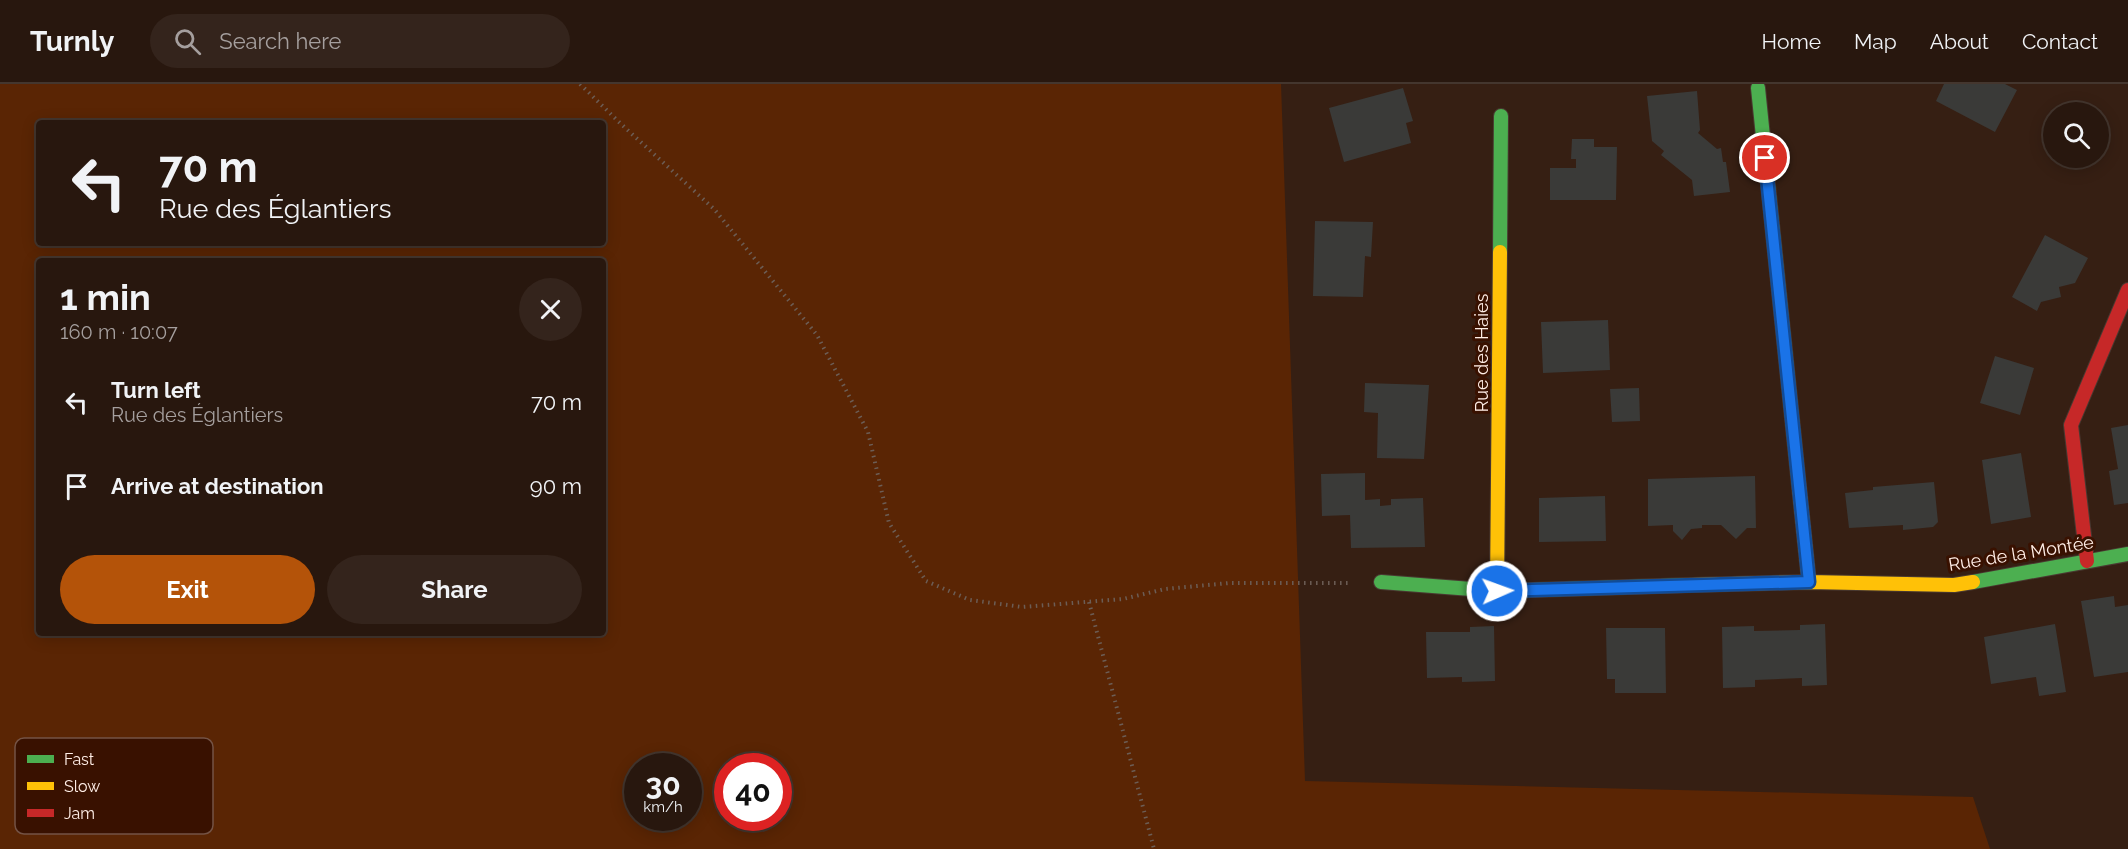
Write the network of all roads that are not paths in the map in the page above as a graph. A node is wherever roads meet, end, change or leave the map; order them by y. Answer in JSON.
{"nodes":[{"id":1,"x":1758,"y":88,"type":"dead end"},
{"id":2,"x":1501,"y":116,"type":"dead end"},
{"id":3,"x":2128,"y":290,"type":"edge"},
{"id":4,"x":2128,"y":554,"type":"edge"},
{"id":5,"x":2087,"y":561,"type":"junction"},
{"id":6,"x":1381,"y":582,"type":"road end"},
{"id":7,"x":1809,"y":582,"type":"junction"},
{"id":8,"x":1497,"y":591,"type":"junction"}],
"edges":[{"from":1,"to":7,"type":"street"},
{"from":2,"to":8,"type":"street","name":"Rue des Haies"},
{"from":3,"to":5,"type":"street"},
{"from":4,"to":5,"type":"street","name":"Rue de la Montée"},
{"from":5,"to":7,"type":"street","name":"Rue de la Montée"},
{"from":6,"to":8,"type":"street","name":"Rue de la Montée"},
{"from":7,"to":8,"type":"street","name":"Rue de la Montée"}]}
